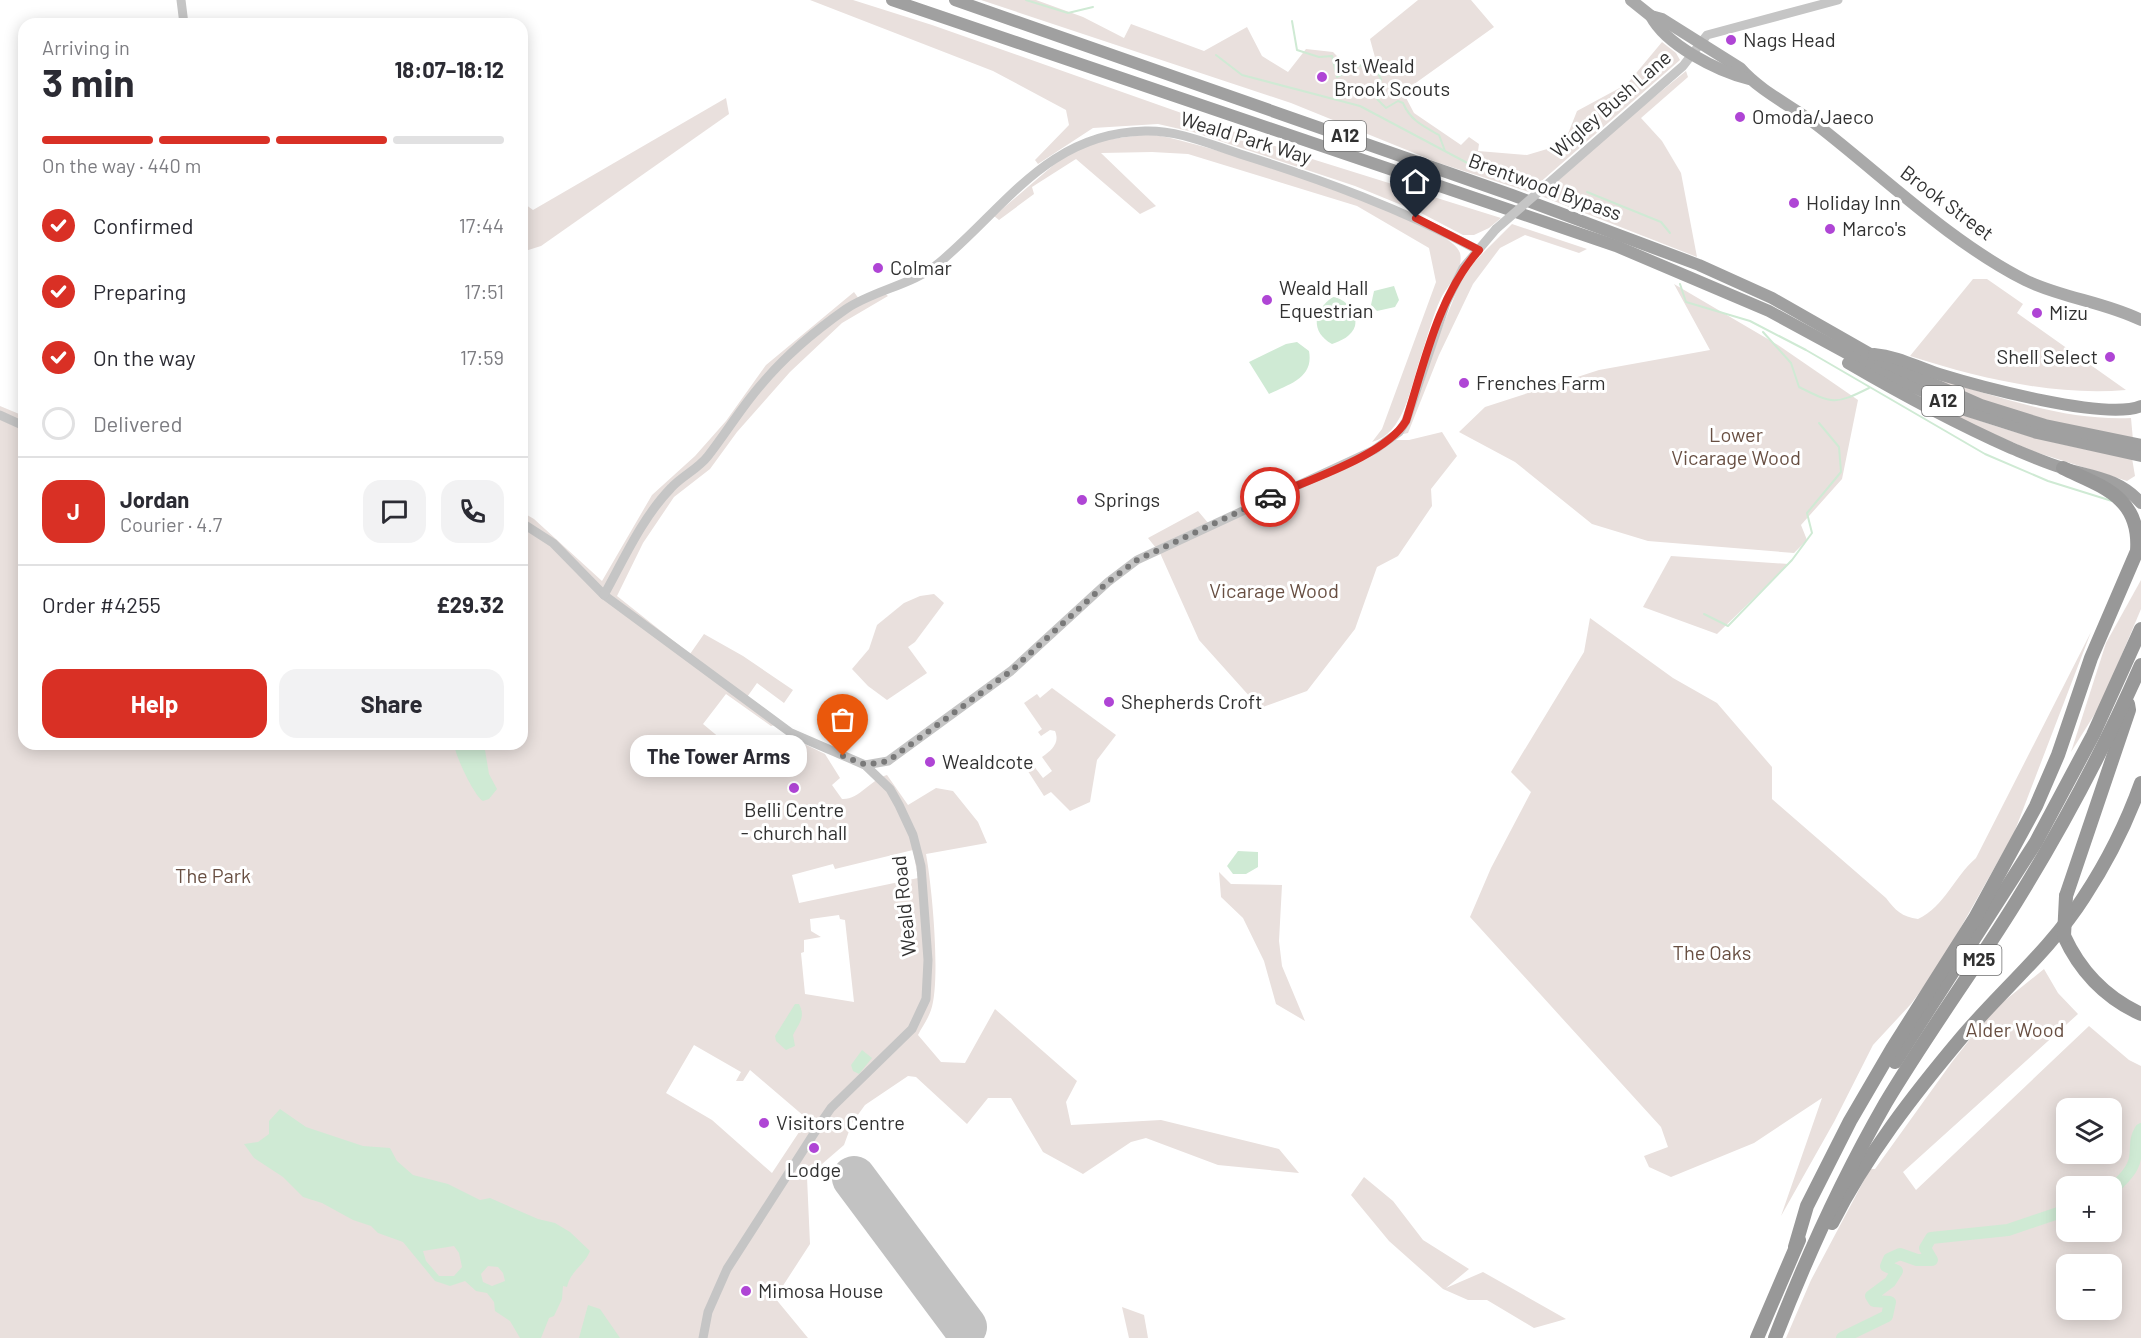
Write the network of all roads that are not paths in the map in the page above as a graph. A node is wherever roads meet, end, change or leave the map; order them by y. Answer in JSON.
{"nodes":[{"id":1,"x":181,"y":0,"type":"edge"},
{"id":2,"x":892,"y":0,"type":"edge"},
{"id":3,"x":956,"y":0,"type":"edge"},
{"id":4,"x":1631,"y":0,"type":"edge"},
{"id":5,"x":1838,"y":0,"type":"edge"},
{"id":6,"x":182,"y":18,"type":"edge"},
{"id":7,"x":1696,"y":49,"type":"junction"},
{"id":8,"x":1479,"y":250,"type":"junction"},
{"id":9,"x":1768,"y":311,"type":"junction"},
{"id":10,"x":2141,"y":320,"type":"edge"},
{"id":11,"x":1871,"y":354,"type":"junction"},
{"id":12,"x":2141,"y":406,"type":"edge"},
{"id":13,"x":0,"y":415,"type":"edge"},
{"id":14,"x":18,"y":423,"type":"edge"},
{"id":15,"x":2141,"y":445,"type":"edge"},
{"id":16,"x":2141,"y":456,"type":"edge"},
{"id":17,"x":2063,"y":468,"type":"junction"},
{"id":18,"x":2141,"y":503,"type":"edge"},
{"id":19,"x":528,"y":527,"type":"edge"},
{"id":20,"x":2141,"y":565,"type":"edge"},
{"id":21,"x":604,"y":595,"type":"junction"},
{"id":22,"x":2112,"y":609,"type":"junction"},
{"id":23,"x":2141,"y":629,"type":"edge"},
{"id":24,"x":2141,"y":665,"type":"edge"},
{"id":25,"x":2128,"y":693,"type":"junction"},
{"id":26,"x":885,"y":763,"type":"junction"},
{"id":27,"x":866,"y":765,"type":"junction"},
{"id":28,"x":883,"y":782,"type":"junction"},
{"id":29,"x":2141,"y":783,"type":"edge"},
{"id":30,"x":2036,"y":806,"type":"junction"},
{"id":31,"x":1963,"y":957,"type":"junction"},
{"id":32,"x":2141,"y":1014,"type":"edge"},
{"id":33,"x":1796,"y":1247,"type":"junction"},
{"id":34,"x":1811,"y":1251,"type":"junction"},
{"id":35,"x":704,"y":1338,"type":"edge"},
{"id":36,"x":1757,"y":1338,"type":"edge"},
{"id":37,"x":1775,"y":1338,"type":"edge"}],
"edges":[{"from":1,"to":6,"type":"street"},
{"from":2,"to":9,"type":"highway","name":"Brentwood Bypass","number":"A12"},
{"from":3,"to":11,"type":"highway","name":"Brentwood Bypass","number":"A12"},
{"from":4,"to":7,"type":"main road","name":"Brook Street"},
{"from":5,"to":7,"type":"street","name":"Wigley Bush Lane"},
{"from":7,"to":8,"type":"street","name":"Wigley Bush Lane","bridge":true},
{"from":7,"to":10,"type":"main road","name":"Brook Street"},
{"from":8,"to":21,"type":"street","name":"Weald Park Way"},
{"from":8,"to":26,"type":"street"},
{"from":9,"to":16,"type":"highway","number":"A12"},
{"from":9,"to":17,"type":"highway","number":"A12"},
{"from":11,"to":12,"type":"highway","number":"A12"},
{"from":11,"to":15,"type":"highway","number":"A12"},
{"from":13,"to":14,"type":"street"},
{"from":17,"to":18,"type":"highway","number":"A12"},
{"from":17,"to":22,"type":"highway","number":"M25"},
{"from":19,"to":21,"type":"street","name":"Weald Road"},
{"from":20,"to":22,"type":"highway","number":"M25"},
{"from":21,"to":27,"type":"street","name":"Weald Road"},
{"from":22,"to":30,"type":"highway","number":"M25"},
{"from":23,"to":31,"type":"highway","number":"M25"},
{"from":24,"to":25,"type":"highway","number":"M25"},
{"from":25,"to":32,"type":"highway","number":"M25","bridge":true},
{"from":25,"to":34,"type":"highway","number":"M25"},
{"from":26,"to":27,"type":"street"},
{"from":26,"to":28,"type":"street"},
{"from":27,"to":28,"type":"street","name":"Weald Road"},
{"from":28,"to":35,"type":"street","name":"Weald Road"},
{"from":29,"to":34,"type":"highway","number":"M25"},
{"from":30,"to":31,"type":"highway","number":"M25"},
{"from":30,"to":33,"type":"highway","number":"M25"},
{"from":31,"to":33,"type":"highway","number":"M25"},
{"from":33,"to":36,"type":"highway","number":"M25"},
{"from":34,"to":37,"type":"highway","number":"M25"}]}
